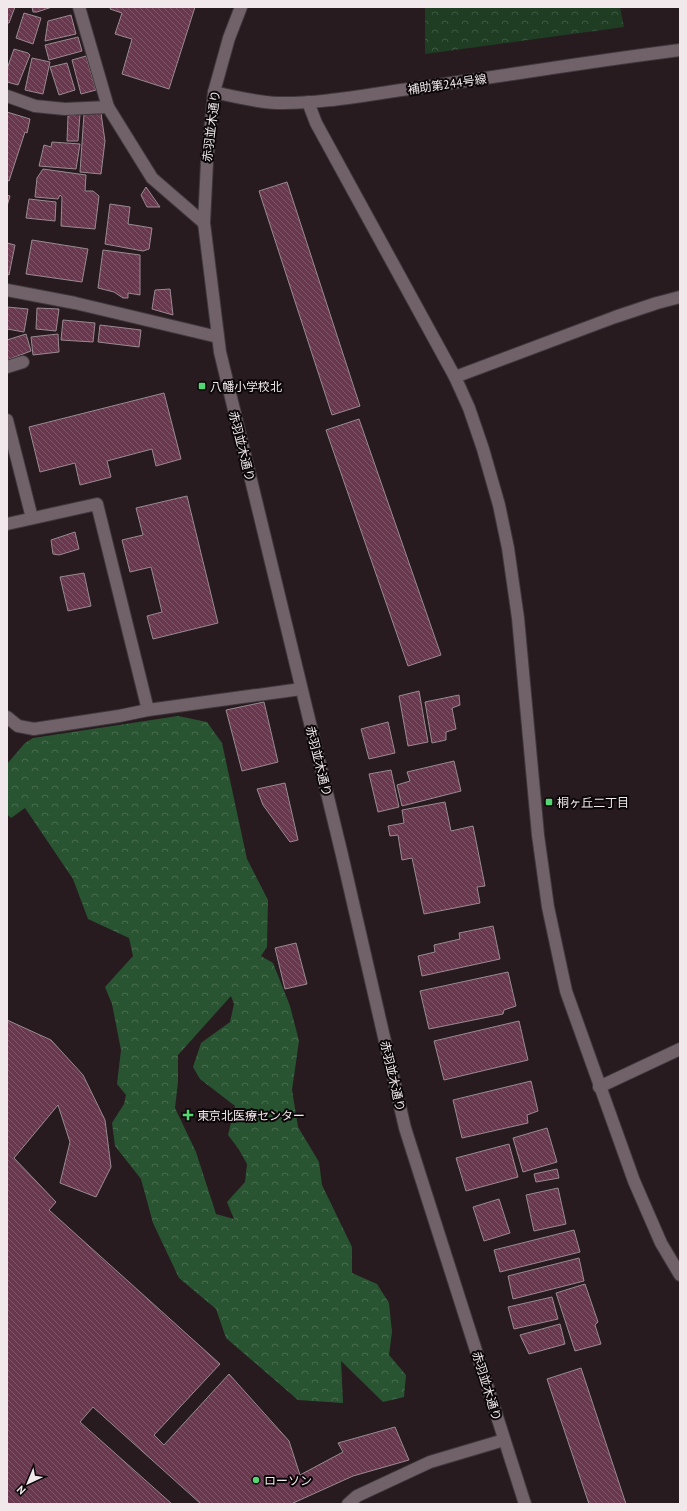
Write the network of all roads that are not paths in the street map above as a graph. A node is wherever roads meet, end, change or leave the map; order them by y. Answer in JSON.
{"nodes":[{"id":1,"x":80,"y":7,"type":"edge"},
{"id":2,"x":241,"y":7,"type":"edge"},
{"id":3,"x":680,"y":50,"type":"edge"},
{"id":4,"x":214,"y":92,"type":"junction"},
{"id":5,"x":7,"y":96,"type":"edge"},
{"id":6,"x":308,"y":102,"type":"junction"},
{"id":7,"x":108,"y":107,"type":"junction"},
{"id":8,"x":204,"y":223,"type":"junction"},
{"id":9,"x":7,"y":290,"type":"edge"},
{"id":10,"x":680,"y":297,"type":"edge"},
{"id":11,"x":218,"y":337,"type":"junction"},
{"id":12,"x":23,"y":362,"type":"dead end"},
{"id":13,"x":7,"y":367,"type":"edge"},
{"id":14,"x":455,"y":377,"type":"junction"},
{"id":15,"x":7,"y":420,"type":"edge"},
{"id":16,"x":32,"y":518,"type":"junction"},
{"id":17,"x":7,"y":524,"type":"edge"},
{"id":18,"x":301,"y":689,"type":"junction"},
{"id":19,"x":148,"y":710,"type":"junction"},
{"id":20,"x":7,"y":717,"type":"edge"},
{"id":21,"x":680,"y":1049,"type":"edge"},
{"id":22,"x":599,"y":1087,"type":"junction"},
{"id":23,"x":680,"y":1275,"type":"edge"},
{"id":24,"x":504,"y":1440,"type":"junction"},
{"id":25,"x":348,"y":1504,"type":"edge"},
{"id":26,"x":525,"y":1504,"type":"edge"}],
"edges":[{"from":1,"to":7,"type":"street"},
{"from":2,"to":4,"type":"street","name":"赤羽並木通り"},
{"from":3,"to":6,"type":"street","name":"補助第244号線"},
{"from":4,"to":6,"type":"street","name":"補助第244号線"},
{"from":4,"to":8,"type":"street","name":"赤羽並木通り"},
{"from":5,"to":7,"type":"street"},
{"from":6,"to":14,"type":"street"},
{"from":7,"to":8,"type":"street"},
{"from":8,"to":11,"type":"street","name":"赤羽並木通り"},
{"from":9,"to":11,"type":"street"},
{"from":10,"to":14,"type":"street"},
{"from":11,"to":18,"type":"street","name":"赤羽並木通り"},
{"from":12,"to":13,"type":"street"},
{"from":14,"to":22,"type":"street"},
{"from":15,"to":16,"type":"street"},
{"from":16,"to":17,"type":"street"},
{"from":16,"to":19,"type":"street"},
{"from":18,"to":19,"type":"street"},
{"from":18,"to":24,"type":"street","name":"赤羽並木通り"},
{"from":19,"to":20,"type":"street"},
{"from":21,"to":22,"type":"street"},
{"from":22,"to":23,"type":"street"},
{"from":24,"to":25,"type":"street"},
{"from":24,"to":26,"type":"street","name":"赤羽並木通り"}]}
